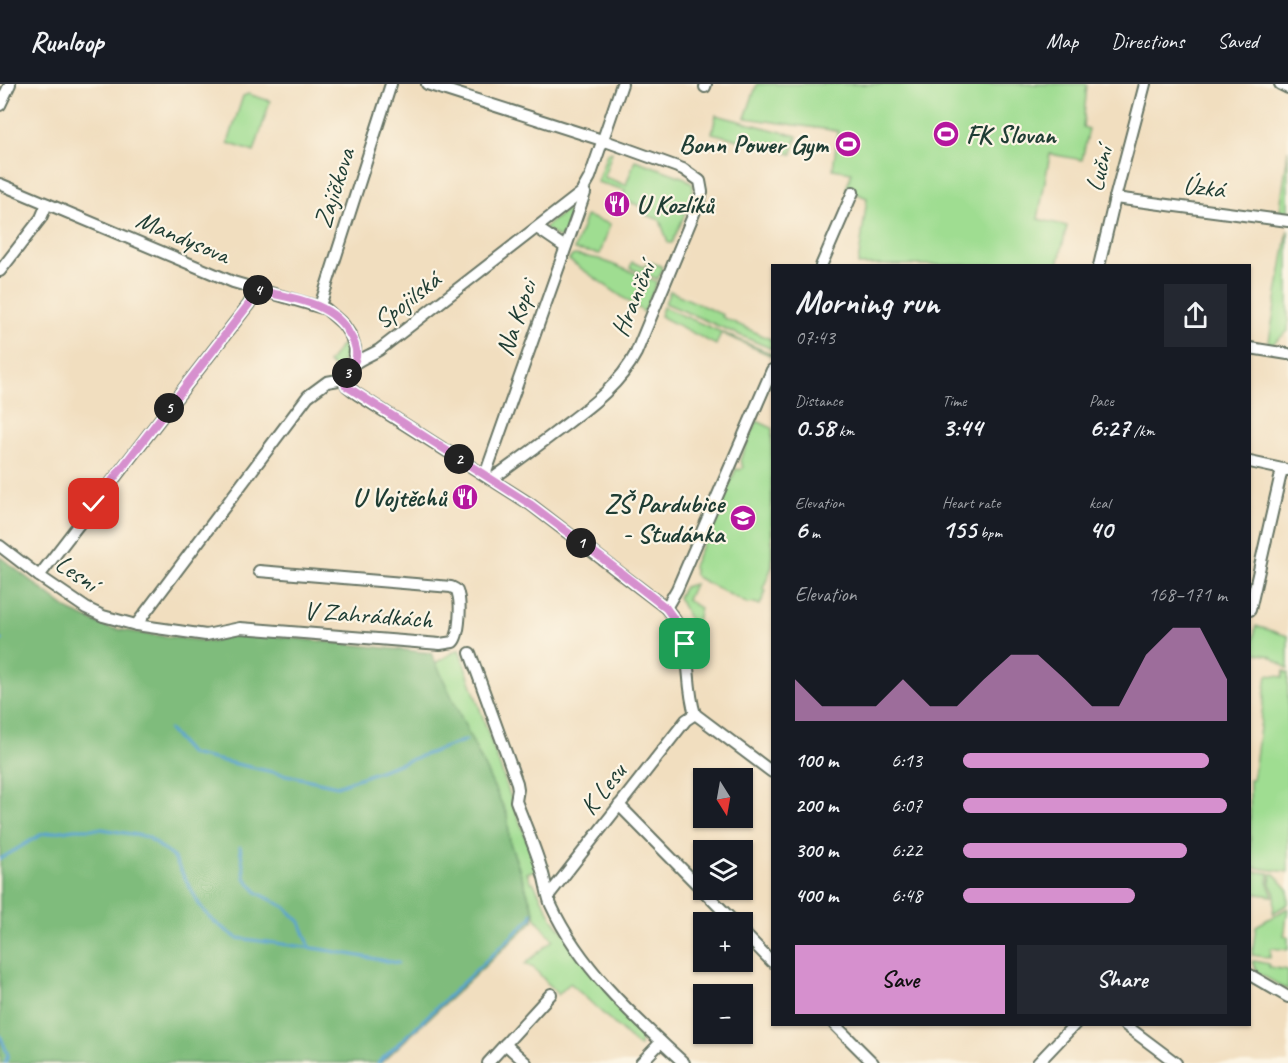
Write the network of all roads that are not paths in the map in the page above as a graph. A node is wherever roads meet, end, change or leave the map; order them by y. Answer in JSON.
{"nodes":[{"id":1,"x":10,"y":84,"type":"edge"},
{"id":2,"x":391,"y":84,"type":"edge"},
{"id":3,"x":427,"y":84,"type":"edge"},
{"id":4,"x":470,"y":84,"type":"edge"},
{"id":5,"x":622,"y":84,"type":"edge"},
{"id":6,"x":1145,"y":84,"type":"edge"},
{"id":7,"x":1280,"y":84,"type":"edge"},
{"id":8,"x":1288,"y":88,"type":"edge"},
{"id":9,"x":466,"y":96,"type":"junction"},
{"id":10,"x":0,"y":105,"type":"edge"},
{"id":11,"x":603,"y":140,"type":"junction"},
{"id":12,"x":590,"y":177,"type":"junction"},
{"id":13,"x":0,"y":184,"type":"edge"},
{"id":14,"x":853,"y":192,"type":"dead end"},
{"id":15,"x":1115,"y":198,"type":"junction"},
{"id":16,"x":48,"y":204,"type":"junction"},
{"id":17,"x":1288,"y":220,"type":"edge"},
{"id":18,"x":537,"y":228,"type":"junction"},
{"id":19,"x":565,"y":248,"type":"junction"},
{"id":20,"x":822,"y":264,"type":"edge"},
{"id":21,"x":1099,"y":264,"type":"edge"},
{"id":22,"x":0,"y":271,"type":"edge"},
{"id":23,"x":256,"y":290,"type":"junction"},
{"id":24,"x":320,"y":306,"type":"junction"},
{"id":25,"x":1251,"y":348,"type":"edge"},
{"id":26,"x":1288,"y":354,"type":"edge"},
{"id":27,"x":354,"y":363,"type":"junction"},
{"id":28,"x":771,"y":372,"type":"edge"},
{"id":29,"x":344,"y":379,"type":"junction"},
{"id":30,"x":1251,"y":462,"type":"edge"},
{"id":31,"x":1285,"y":470,"type":"edge"},
{"id":32,"x":488,"y":477,"type":"junction"},
{"id":33,"x":0,"y":546,"type":"edge"},
{"id":34,"x":259,"y":571,"type":"dead end"},
{"id":35,"x":39,"y":576,"type":"junction"},
{"id":36,"x":1251,"y":606,"type":"edge"},
{"id":37,"x":666,"y":608,"type":"junction"},
{"id":38,"x":136,"y":625,"type":"junction"},
{"id":39,"x":470,"y":653,"type":"dead end"},
{"id":40,"x":695,"y":714,"type":"junction"},
{"id":41,"x":771,"y":771,"type":"edge"},
{"id":42,"x":619,"y":805,"type":"junction"},
{"id":43,"x":549,"y":895,"type":"junction"},
{"id":44,"x":724,"y":912,"type":"edge"},
{"id":45,"x":753,"y":942,"type":"edge"},
{"id":46,"x":771,"y":961,"type":"edge"},
{"id":47,"x":1251,"y":976,"type":"edge"},
{"id":48,"x":551,"y":994,"type":"dead end"},
{"id":49,"x":1288,"y":997,"type":"edge"},
{"id":50,"x":836,"y":1026,"type":"edge"},
{"id":51,"x":1073,"y":1026,"type":"edge"},
{"id":52,"x":1127,"y":1026,"type":"edge"},
{"id":53,"x":661,"y":1042,"type":"junction"},
{"id":54,"x":505,"y":1044,"type":"junction"},
{"id":55,"x":488,"y":1063,"type":"edge"},
{"id":56,"x":526,"y":1063,"type":"edge"},
{"id":57,"x":641,"y":1063,"type":"edge"},
{"id":58,"x":684,"y":1063,"type":"edge"},
{"id":59,"x":873,"y":1063,"type":"edge"},
{"id":60,"x":1038,"y":1063,"type":"edge"},
{"id":61,"x":1176,"y":1063,"type":"edge"}],
"edges":[{"from":1,"to":10,"type":"street"},
{"from":2,"to":24,"type":"street","name":"Zajíčkova"},
{"from":3,"to":9,"type":"street"},
{"from":4,"to":9,"type":"street"},
{"from":5,"to":11,"type":"street","name":"Spojilská"},
{"from":6,"to":15,"type":"street","name":"Luční"},
{"from":7,"to":8,"type":"street"},
{"from":9,"to":11,"type":"street"},
{"from":11,"to":12,"type":"street","name":"Spojilská"},
{"from":11,"to":32,"type":"street","name":"Hraniční"},
{"from":12,"to":18,"type":"street","name":"Spojilská"},
{"from":12,"to":19,"type":"street","name":"Na Kopci"},
{"from":13,"to":16,"type":"street","name":"Mandysova"},
{"from":14,"to":20,"type":"street"},
{"from":15,"to":17,"type":"street","name":"Úzká"},
{"from":15,"to":21,"type":"street","name":"Luční"},
{"from":16,"to":22,"type":"street"},
{"from":16,"to":23,"type":"street","name":"Mandysova"},
{"from":18,"to":19,"type":"street"},
{"from":18,"to":27,"type":"street","name":"Spojilská"},
{"from":19,"to":32,"type":"street","name":"Na Kopci"},
{"from":23,"to":24,"type":"street","name":"Mandysova"},
{"from":23,"to":35,"type":"street"},
{"from":24,"to":27,"type":"street","name":"Mandysova"},
{"from":25,"to":26,"type":"street"},
{"from":27,"to":29,"type":"street","name":"Spojilská"},
{"from":28,"to":37,"type":"street"},
{"from":29,"to":32,"type":"street"},
{"from":29,"to":38,"type":"street"},
{"from":30,"to":31,"type":"street"},
{"from":31,"to":36,"type":"street"},
{"from":32,"to":37,"type":"street"},
{"from":33,"to":35,"type":"street","name":"Lesní"},
{"from":34,"to":38,"type":"street","name":"V Zahrádkách"},
{"from":35,"to":38,"type":"street","name":"Lesní"},
{"from":37,"to":40,"type":"street"},
{"from":39,"to":43,"type":"street"},
{"from":40,"to":41,"type":"street"},
{"from":40,"to":42,"type":"street","name":"K Lesu"},
{"from":42,"to":43,"type":"street","name":"K Lesu"},
{"from":42,"to":44,"type":"street"},
{"from":43,"to":53,"type":"street"},
{"from":45,"to":46,"type":"street"},
{"from":47,"to":49,"type":"street"},
{"from":48,"to":54,"type":"street"},
{"from":50,"to":59,"type":"street"},
{"from":51,"to":60,"type":"street"},
{"from":52,"to":61,"type":"street"},
{"from":53,"to":57,"type":"street"},
{"from":53,"to":58,"type":"street"},
{"from":54,"to":55,"type":"street"},
{"from":54,"to":56,"type":"street"}]}
